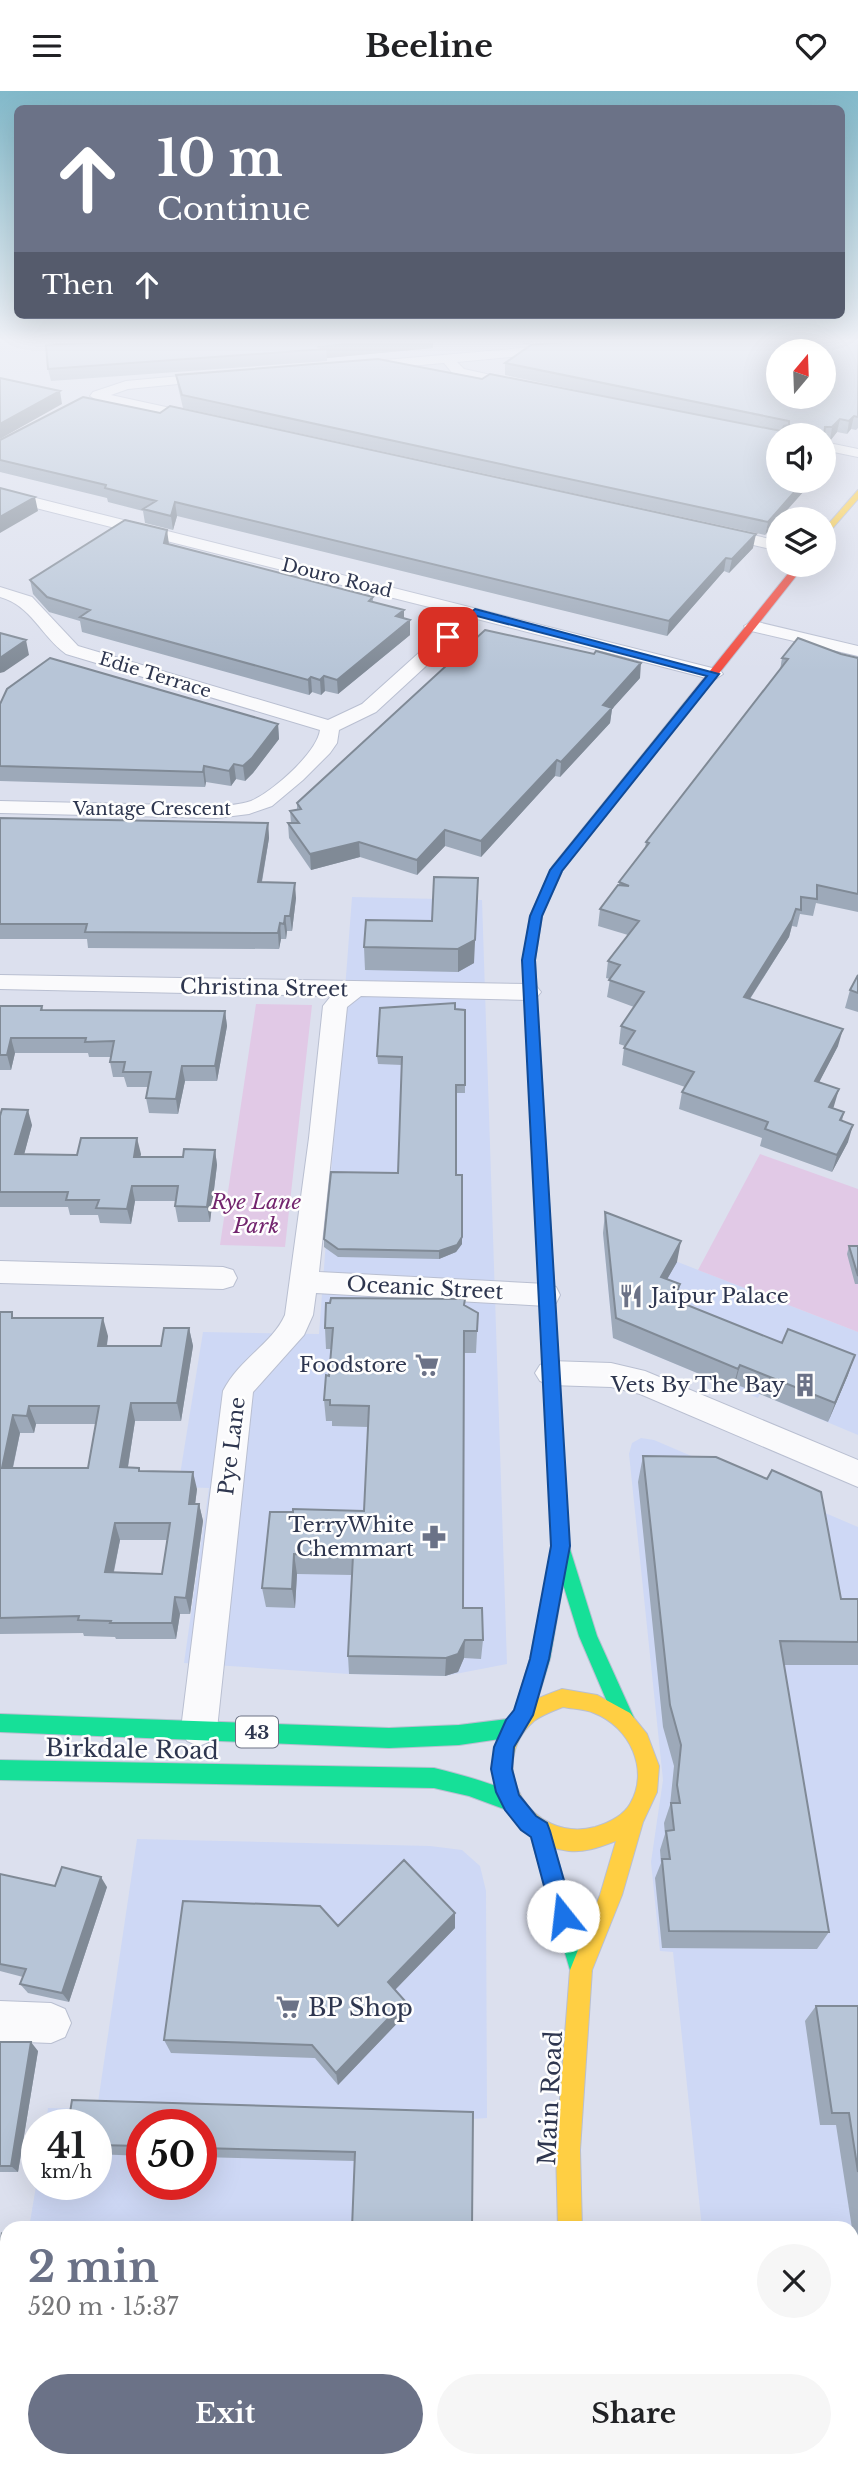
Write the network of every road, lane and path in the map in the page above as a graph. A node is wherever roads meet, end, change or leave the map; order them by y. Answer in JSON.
{"nodes":[{"id":1,"x":838,"y":449,"type":"edge"},
{"id":2,"x":858,"y":453,"type":"edge"},
{"id":3,"x":858,"y":493,"type":"edge"},
{"id":4,"x":0,"y":494,"type":"edge"},
{"id":5,"x":836,"y":520,"type":"edge"},
{"id":6,"x":697,"y":528,"type":"edge"},
{"id":7,"x":766,"y":543,"type":"edge"},
{"id":8,"x":791,"y":577,"type":"edge"},
{"id":9,"x":0,"y":592,"type":"edge"},
{"id":10,"x":475,"y":612,"type":"junction"},
{"id":11,"x":753,"y":626,"type":"junction"},
{"id":12,"x":858,"y":651,"type":"edge"},
{"id":13,"x":714,"y":674,"type":"junction"},
{"id":14,"x":330,"y":727,"type":"junction"},
{"id":15,"x":0,"y":807,"type":"edge"},
{"id":16,"x":0,"y":982,"type":"edge"},
{"id":17,"x":357,"y":989,"type":"junction"},
{"id":18,"x":529,"y":992,"type":"junction"},
{"id":19,"x":0,"y":1272,"type":"edge"},
{"id":20,"x":223,"y":1278,"type":"dead end"},
{"id":21,"x":304,"y":1282,"type":"junction"},
{"id":22,"x":546,"y":1294,"type":"junction"},
{"id":23,"x":550,"y":1373,"type":"junction"},
{"id":24,"x":858,"y":1474,"type":"edge"},
{"id":25,"x":560,"y":1546,"type":"junction"},
{"id":26,"x":624,"y":1718,"type":"junction"},
{"id":27,"x":518,"y":1721,"type":"junction"},
{"id":28,"x":0,"y":1723,"type":"edge"},
{"id":29,"x":0,"y":1729,"type":"edge"},
{"id":30,"x":199,"y":1729,"type":"junction"},
{"id":31,"x":89,"y":1743,"type":"dead end"},
{"id":32,"x":155,"y":1755,"type":"dead end"},
{"id":33,"x":0,"y":1770,"type":"edge"},
{"id":34,"x":172,"y":1773,"type":"junction"},
{"id":35,"x":512,"y":1802,"type":"junction"},
{"id":36,"x":633,"y":1820,"type":"junction"},
{"id":37,"x":539,"y":1831,"type":"junction"},
{"id":38,"x":581,"y":1970,"type":"junction"},
{"id":39,"x":0,"y":2021,"type":"edge"},
{"id":40,"x":51,"y":2023,"type":"dead end"},
{"id":41,"x":570,"y":2221,"type":"edge"}],
"edges":[{"from":1,"to":2,"type":"street"},
{"from":3,"to":5,"type":"main road"},
{"from":4,"to":10,"type":"street","name":"Douro Road"},
{"from":6,"to":7,"type":"street"},
{"from":8,"to":11,"type":"main road","number":"43"},
{"from":9,"to":14,"type":"street","name":"Edie Terrace"},
{"from":10,"to":13,"type":"street","name":"Douro Road"},
{"from":10,"to":14,"type":"street"},
{"from":11,"to":12,"type":"street"},
{"from":11,"to":13,"type":"main road","number":"43"},
{"from":13,"to":18,"type":"main road","number":"43"},
{"from":14,"to":15,"type":"street","name":"Vantage Crescent"},
{"from":16,"to":17,"type":"street","name":"Christina Street"},
{"from":17,"to":18,"type":"street","name":"Christina Street"},
{"from":17,"to":21,"type":"street","name":"Pye Lane"},
{"from":18,"to":22,"type":"main road","number":"43"},
{"from":19,"to":20,"type":"street"},
{"from":21,"to":22,"type":"street","name":"Oceanic Street"},
{"from":21,"to":30,"type":"street","name":"Pye Lane"},
{"from":22,"to":23,"type":"main road","number":"43"},
{"from":23,"to":24,"type":"street"},
{"from":23,"to":25,"type":"main road","number":"43"},
{"from":25,"to":26,"type":"main road","number":"43"},
{"from":25,"to":27,"type":"main road","number":"43"},
{"from":26,"to":27,"type":"main road","number":"43"},
{"from":26,"to":36,"type":"main road","number":"43"},
{"from":27,"to":30,"type":"main road","name":"Birkdale Road","number":"43"},
{"from":27,"to":35,"type":"main road","number":"43"},
{"from":28,"to":30,"type":"main road","name":"Birkdale Road","number":"43"},
{"from":29,"to":31,"type":"main road"},
{"from":32,"to":34,"type":"main road"},
{"from":33,"to":34,"type":"main road","name":"Birkdale Road","number":"43"},
{"from":34,"to":35,"type":"main road","name":"Birkdale Road","number":"43"},
{"from":35,"to":37,"type":"main road","number":"43"},
{"from":36,"to":37,"type":"main road"},
{"from":36,"to":38,"type":"main road","name":"Main Road"},
{"from":37,"to":38,"type":"main road","name":"Main Road"},
{"from":38,"to":41,"type":"main road","name":"Main Road"},
{"from":39,"to":40,"type":"street"}]}
